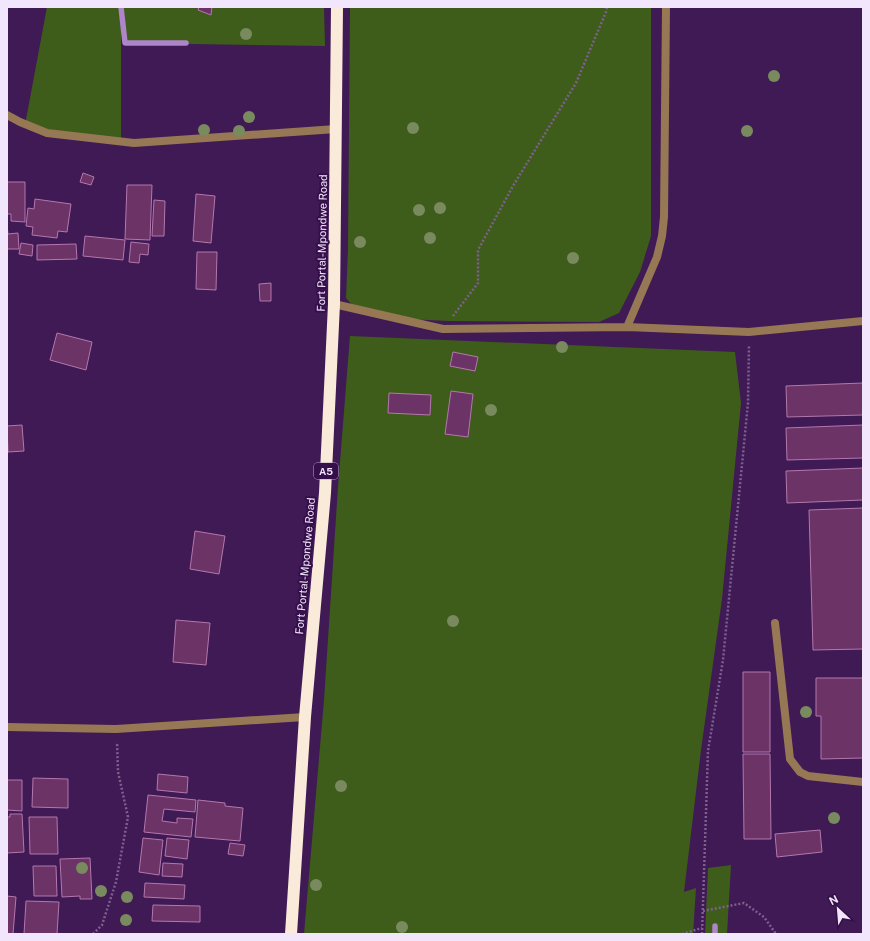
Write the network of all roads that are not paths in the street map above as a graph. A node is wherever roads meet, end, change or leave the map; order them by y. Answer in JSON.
{"nodes":[{"id":1,"x":338,"y":7,"type":"edge"},
{"id":2,"x":666,"y":7,"type":"edge"},
{"id":3,"x":7,"y":115,"type":"edge"},
{"id":4,"x":336,"y":129,"type":"junction"},
{"id":5,"x":334,"y":304,"type":"junction"},
{"id":6,"x":863,"y":321,"type":"edge"},
{"id":7,"x":627,"y":327,"type":"junction"},
{"id":8,"x":775,"y":623,"type":"dead end"},
{"id":9,"x":305,"y":717,"type":"junction"},
{"id":10,"x":7,"y":727,"type":"edge"},
{"id":11,"x":863,"y":782,"type":"edge"},
{"id":12,"x":291,"y":934,"type":"edge"}],
"edges":[{"from":1,"to":4,"type":"highway","name":"Fort Portal-Mpondwe Road","number":"A5"},
{"from":2,"to":7,"type":"street"},
{"from":3,"to":4,"type":"street"},
{"from":4,"to":5,"type":"highway","name":"Fort Portal-Mpondwe Road","number":"A5"},
{"from":5,"to":7,"type":"street"},
{"from":5,"to":9,"type":"highway","name":"Fort Portal-Mpondwe Road","number":"A5"},
{"from":6,"to":7,"type":"street"},
{"from":8,"to":11,"type":"street"},
{"from":9,"to":10,"type":"street"},
{"from":9,"to":12,"type":"highway","name":"Fort Portal-Mpondwe Road","number":"A5"}]}
